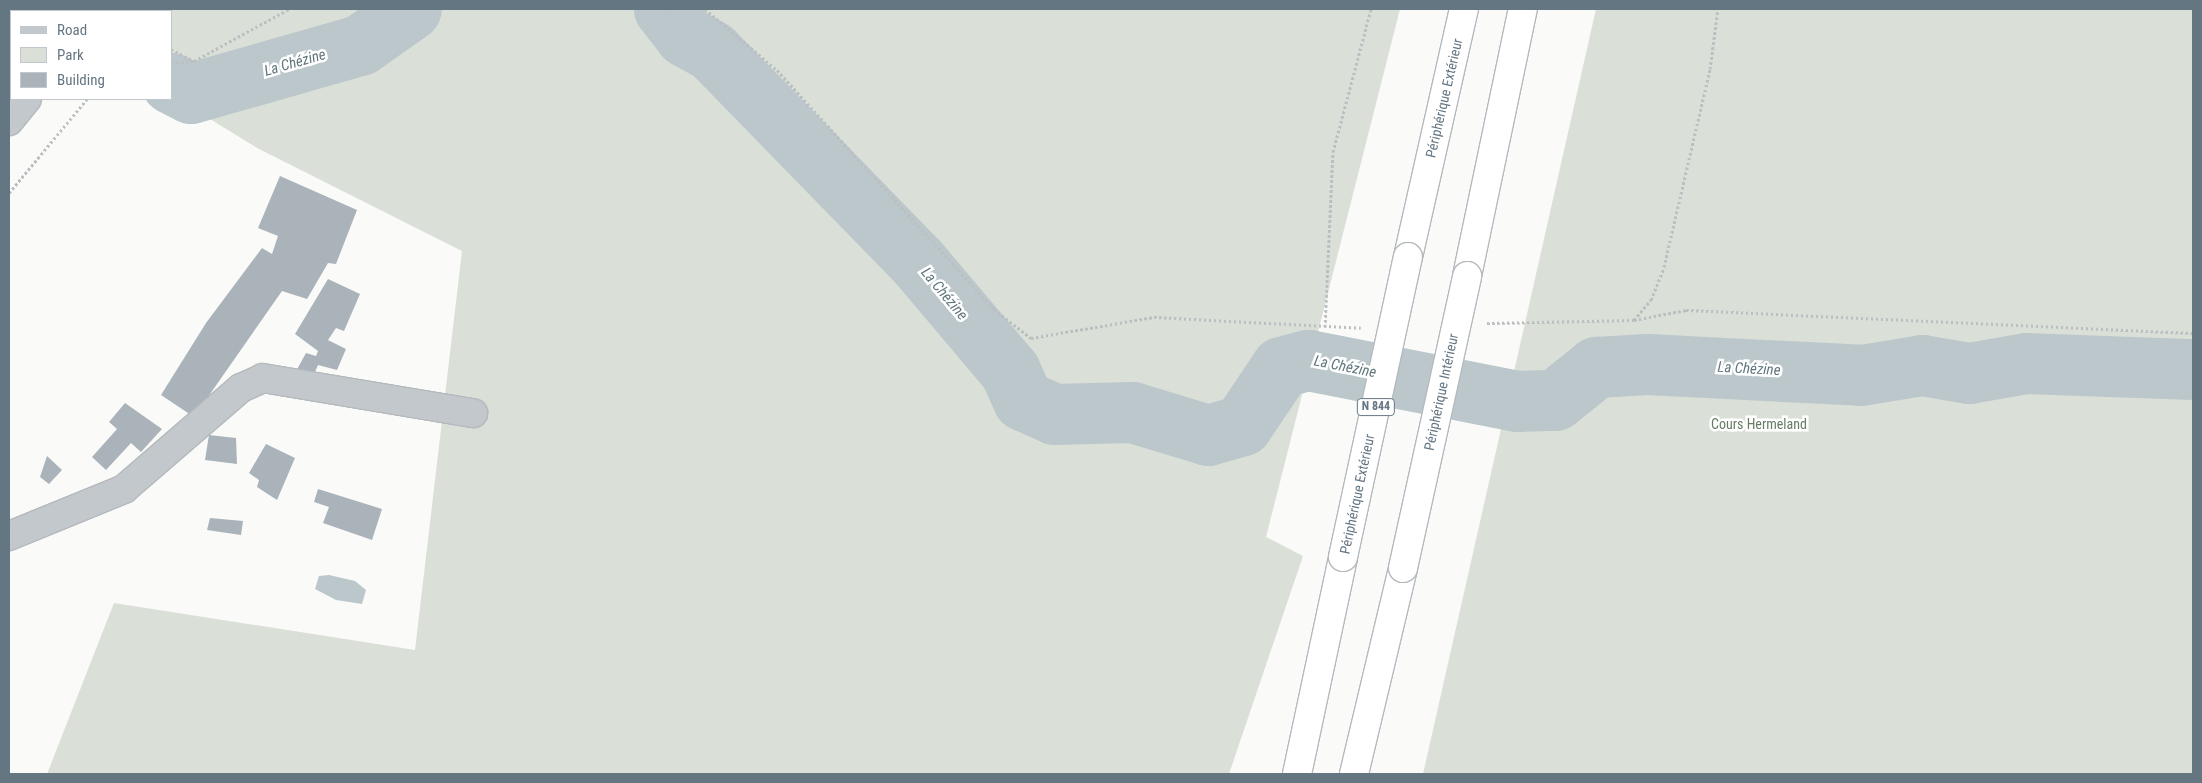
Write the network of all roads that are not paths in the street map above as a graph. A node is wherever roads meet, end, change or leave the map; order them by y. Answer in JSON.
{"nodes":[{"id":1,"x":1464,"y":9,"type":"edge"},
{"id":2,"x":1523,"y":9,"type":"edge"},
{"id":3,"x":26,"y":100,"type":"edge"},
{"id":4,"x":9,"y":121,"type":"edge"},
{"id":5,"x":473,"y":413,"type":"dead end"},
{"id":6,"x":9,"y":536,"type":"edge"},
{"id":7,"x":1297,"y":774,"type":"edge"},
{"id":8,"x":1354,"y":774,"type":"edge"}],
"edges":[{"from":1,"to":7,"type":"highway","name":"Périphérique Extérieur","number":"N 844","bridge":true},
{"from":2,"to":8,"type":"highway","name":"Périphérique Intérieur","bridge":true},
{"from":3,"to":4,"type":"street"},
{"from":5,"to":6,"type":"street"}]}
